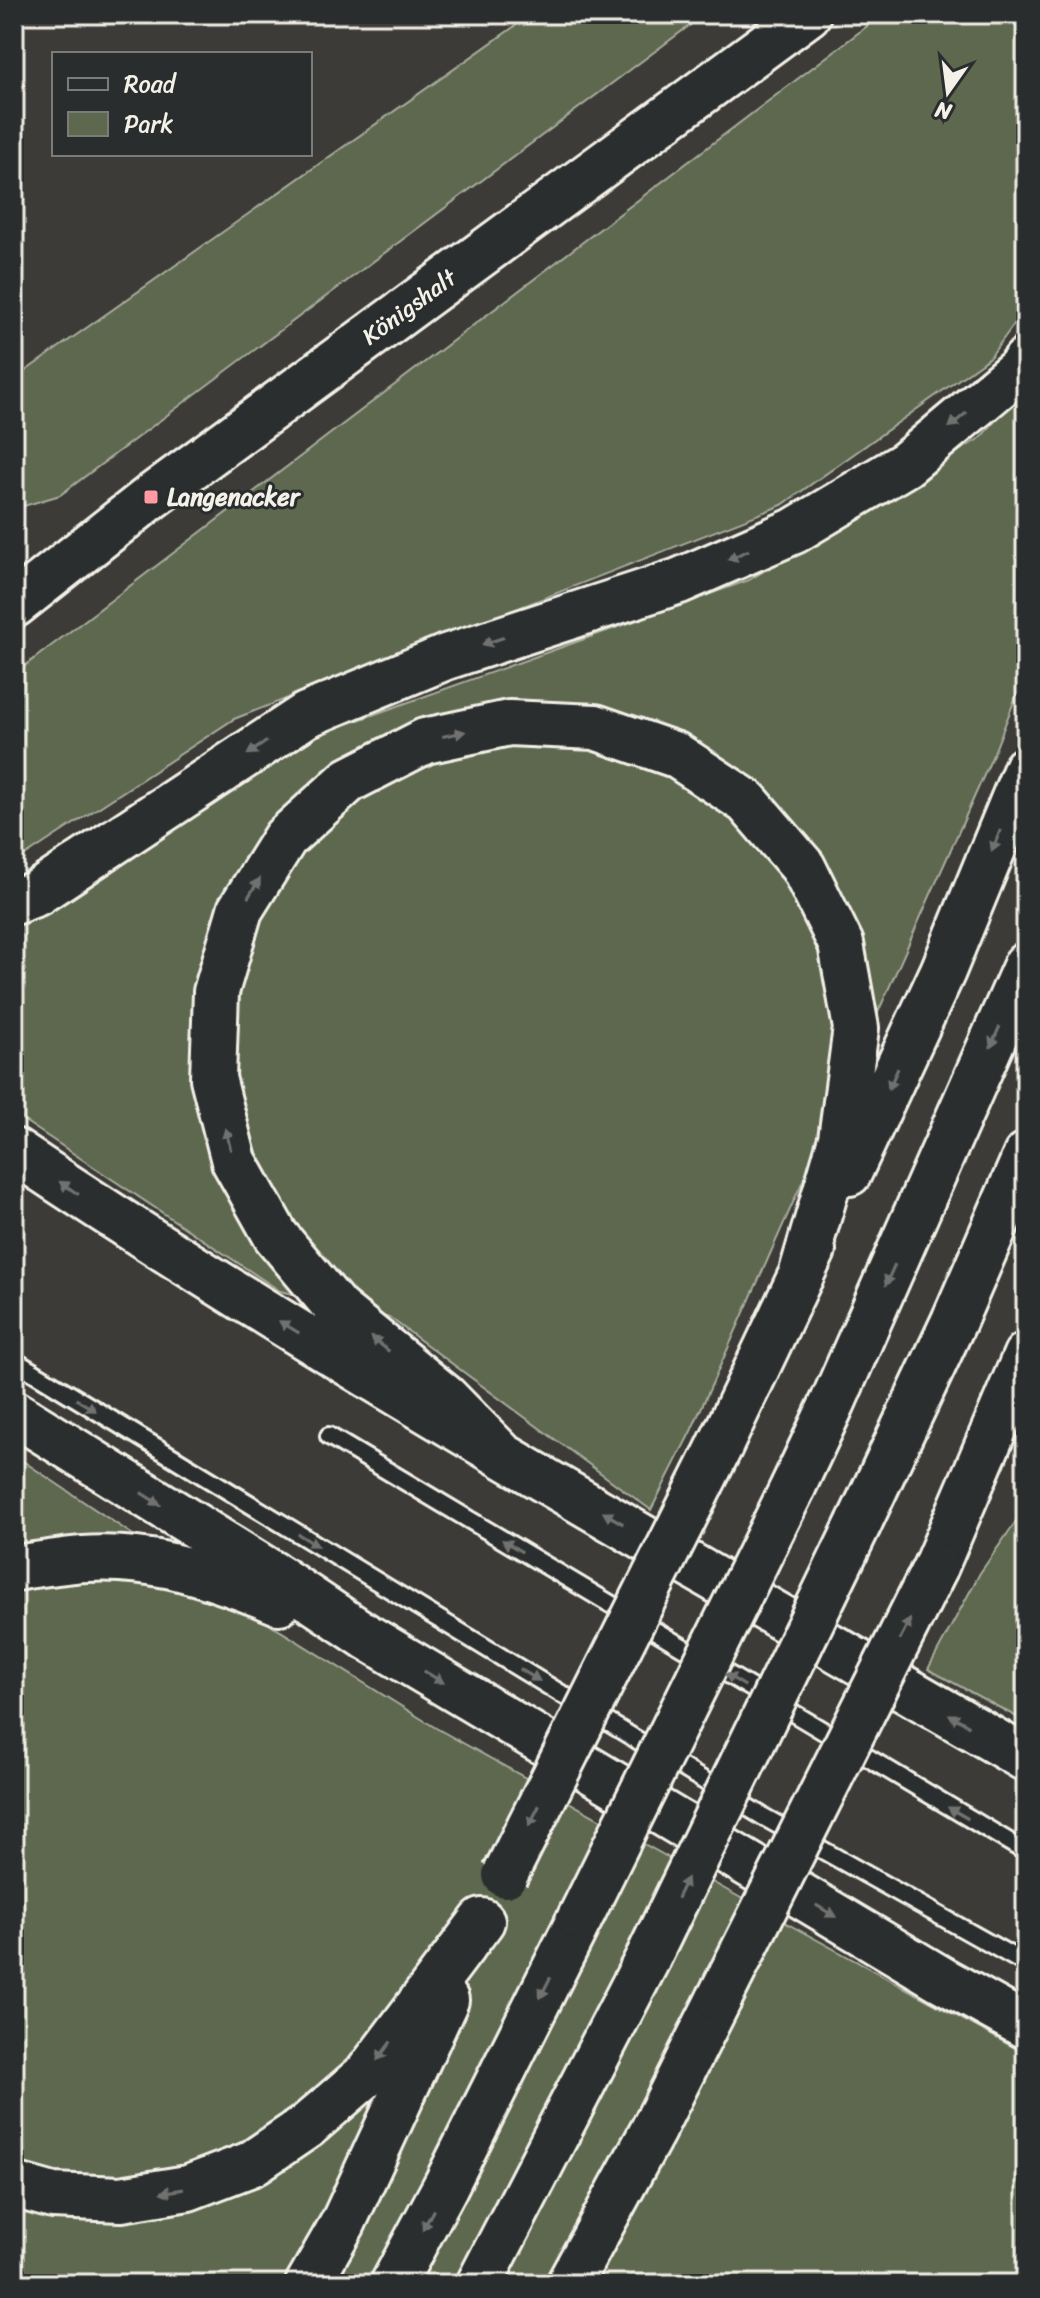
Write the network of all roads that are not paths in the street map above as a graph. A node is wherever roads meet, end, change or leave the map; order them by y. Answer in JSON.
{"nodes":[{"id":1,"x":808,"y":14,"type":"edge"},
{"id":2,"x":1026,"y":360,"type":"edge"},
{"id":3,"x":14,"y":605,"type":"edge"},
{"id":4,"x":1026,"y":769,"type":"edge"},
{"id":5,"x":14,"y":902,"type":"edge"},
{"id":6,"x":1026,"y":965,"type":"edge"},
{"id":7,"x":14,"y":1151,"type":"edge"},
{"id":8,"x":1026,"y":1155,"type":"edge"},
{"id":9,"x":801,"y":1276,"type":"junction"},
{"id":10,"x":1026,"y":1355,"type":"edge"},
{"id":11,"x":20,"y":1364,"type":"dead end"},
{"id":12,"x":14,"y":1413,"type":"edge"},
{"id":13,"x":1026,"y":1435,"type":"edge"},
{"id":14,"x":329,"y":1436,"type":"dead end"},
{"id":15,"x":500,"y":1453,"type":"junction"},
{"id":16,"x":936,"y":1566,"type":"junction"},
{"id":17,"x":14,"y":1569,"type":"edge"},
{"id":18,"x":367,"y":1637,"type":"junction"},
{"id":19,"x":1026,"y":1759,"type":"edge"},
{"id":20,"x":1026,"y":1852,"type":"edge"},
{"id":21,"x":482,"y":1921,"type":"junction"},
{"id":22,"x":1026,"y":1964,"type":"edge"},
{"id":23,"x":941,"y":1979,"type":"junction"},
{"id":24,"x":1026,"y":2026,"type":"edge"},
{"id":25,"x":1026,"y":2059,"type":"edge"},
{"id":26,"x":652,"y":2132,"type":"junction"},
{"id":27,"x":14,"y":2185,"type":"edge"},
{"id":28,"x":308,"y":2284,"type":"edge"},
{"id":29,"x":393,"y":2284,"type":"edge"},
{"id":30,"x":479,"y":2284,"type":"edge"},
{"id":31,"x":569,"y":2284,"type":"edge"},
{"id":32,"x":596,"y":2284,"type":"edge"}],
"edges":[{"from":1,"to":3,"type":"main road","name":"Königshalt"},
{"from":2,"to":5,"type":"main road","one_way":true},
{"from":4,"to":9,"type":"main road","one_way":true},
{"from":6,"to":29,"type":"main road","one_way":true,"bridge":true},
{"from":15,"to":7,"type":"main road","one_way":true},
{"from":30,"to":8,"type":"main road","one_way":true,"bridge":true},
{"from":15,"to":9,"type":"main road","one_way":true},
{"from":9,"to":21,"type":"main road","one_way":true,"bridge":true},
{"from":10,"to":16,"type":"main road"},
{"from":11,"to":22,"type":"lane","one_way":true},
{"from":12,"to":18,"type":"main road","one_way":true},
{"from":13,"to":16,"type":"main road"},
{"from":20,"to":14,"type":"lane","one_way":true},
{"from":19,"to":15,"type":"main road","one_way":true},
{"from":26,"to":16,"type":"main road","one_way":true,"bridge":true},
{"from":17,"to":18,"type":"main road"},
{"from":18,"to":23,"type":"main road","one_way":true},
{"from":21,"to":27,"type":"main road","one_way":true},
{"from":21,"to":28,"type":"main road"},
{"from":23,"to":24,"type":"main road"},
{"from":23,"to":25,"type":"main road"},
{"from":26,"to":31,"type":"main road"},
{"from":26,"to":32,"type":"main road"}]}
